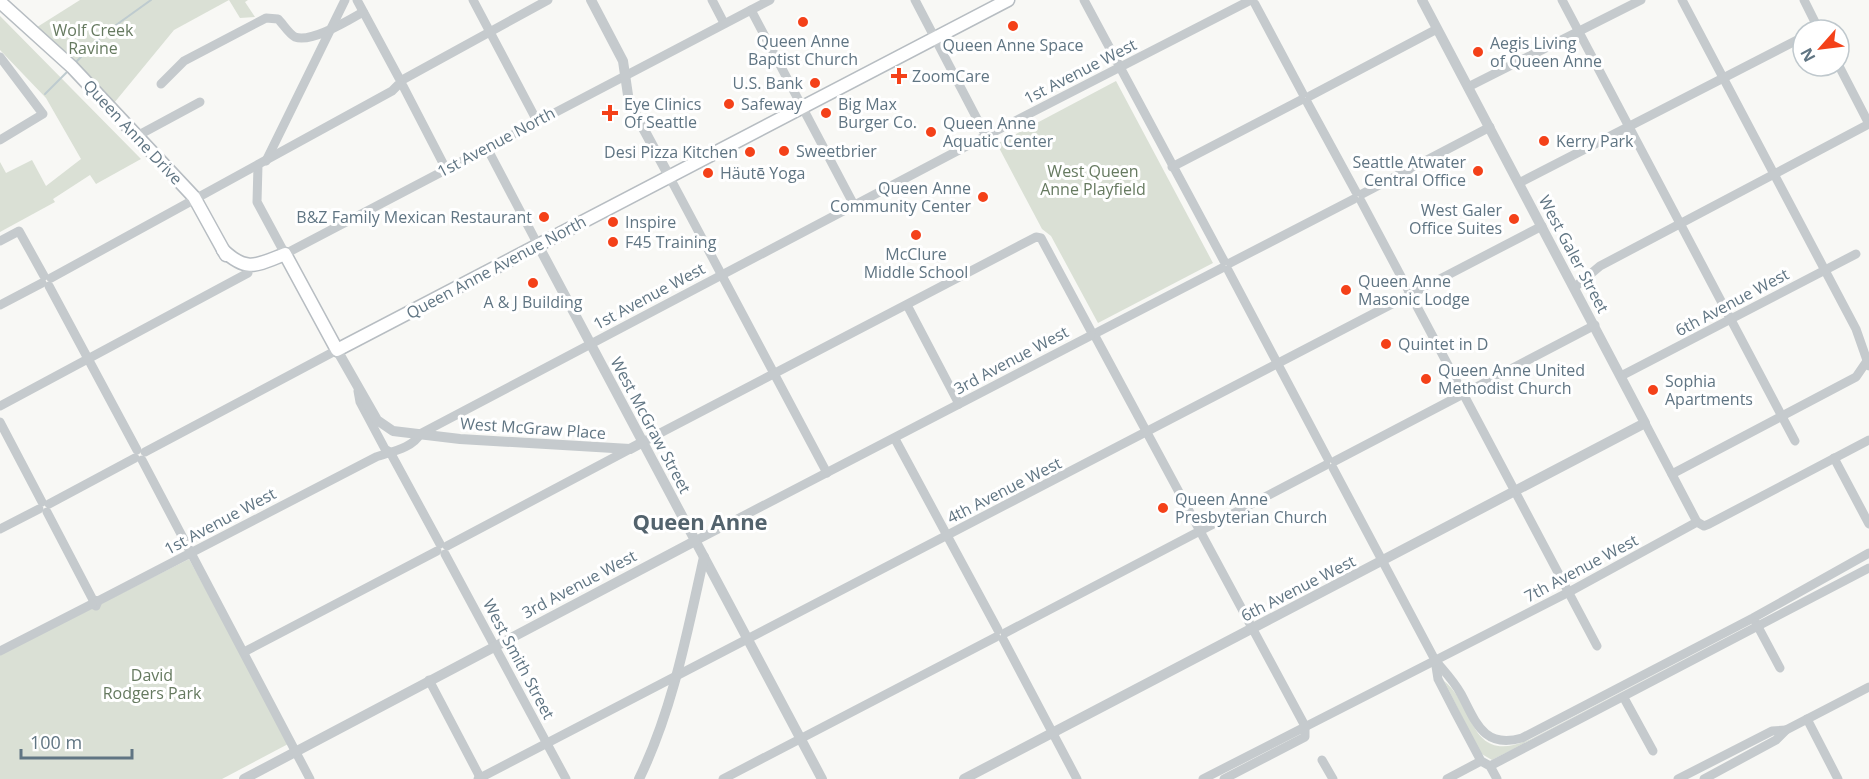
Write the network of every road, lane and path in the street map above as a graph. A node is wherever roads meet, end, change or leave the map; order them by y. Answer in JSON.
{"nodes":[{"id":1,"x":345,"y":0,"type":"edge"},
{"id":2,"x":357,"y":0,"type":"edge"},
{"id":3,"x":473,"y":0,"type":"edge"},
{"id":4,"x":548,"y":0,"type":"edge"},
{"id":5,"x":591,"y":0,"type":"edge"},
{"id":6,"x":712,"y":0,"type":"edge"},
{"id":7,"x":770,"y":0,"type":"edge"},
{"id":8,"x":915,"y":0,"type":"edge"},
{"id":9,"x":1008,"y":0,"type":"edge"},
{"id":10,"x":1084,"y":0,"type":"edge"},
{"id":11,"x":1422,"y":0,"type":"edge"},
{"id":12,"x":1562,"y":0,"type":"edge"},
{"id":13,"x":1641,"y":0,"type":"edge"},
{"id":14,"x":1682,"y":0,"type":"edge"},
{"id":15,"x":1804,"y":0,"type":"edge"},
{"id":16,"x":1253,"y":1,"type":"edge"},
{"id":17,"x":2,"y":4,"type":"edge"},
{"id":18,"x":751,"y":10,"type":"junction"},
{"id":19,"x":363,"y":12,"type":"junction"},
{"id":20,"x":1812,"y":18,"type":"edge"},
{"id":21,"x":724,"y":23,"type":"junction"},
{"id":22,"x":1437,"y":28,"type":"junction"},
{"id":23,"x":330,"y":30,"type":"junction"},
{"id":24,"x":489,"y":31,"type":"junction"},
{"id":25,"x":1579,"y":32,"type":"junction"},
{"id":26,"x":935,"y":38,"type":"junction"},
{"id":27,"x":1791,"y":43,"type":"edge"},
{"id":28,"x":0,"y":57,"type":"edge"},
{"id":29,"x":1120,"y":68,"type":"junction"},
{"id":30,"x":625,"y":75,"type":"junction"},
{"id":31,"x":1723,"y":77,"type":"junction"},
{"id":32,"x":1845,"y":78,"type":"edge"},
{"id":33,"x":401,"y":82,"type":"junction"},
{"id":34,"x":161,"y":84,"type":"dead end"},
{"id":35,"x":1468,"y":87,"type":"junction"},
{"id":36,"x":1306,"y":98,"type":"junction"},
{"id":37,"x":200,"y":102,"type":"dead end"},
{"id":38,"x":802,"y":106,"type":"junction"},
{"id":39,"x":537,"y":121,"type":"junction"},
{"id":40,"x":1869,"y":124,"type":"edge"},
{"id":41,"x":1490,"y":127,"type":"junction"},
{"id":42,"x":1629,"y":127,"type":"junction"},
{"id":43,"x":137,"y":136,"type":"junction"},
{"id":44,"x":986,"y":136,"type":"junction"},
{"id":45,"x":0,"y":140,"type":"edge"},
{"id":46,"x":487,"y":148,"type":"junction"},
{"id":47,"x":262,"y":163,"type":"junction"},
{"id":48,"x":1172,"y":167,"type":"junction"},
{"id":49,"x":446,"y":169,"type":"junction"},
{"id":50,"x":1774,"y":174,"type":"junction"},
{"id":51,"x":669,"y":176,"type":"junction"},
{"id":52,"x":1519,"y":183,"type":"junction"},
{"id":53,"x":194,"y":197,"type":"junction"},
{"id":54,"x":1358,"y":197,"type":"junction"},
{"id":55,"x":854,"y":205,"type":"junction"},
{"id":56,"x":1680,"y":224,"type":"junction"},
{"id":57,"x":1542,"y":226,"type":"junction"},
{"id":58,"x":0,"y":241,"type":"edge"},
{"id":59,"x":538,"y":245,"type":"junction"},
{"id":60,"x":223,"y":250,"type":"junction"},
{"id":61,"x":285,"y":254,"type":"junction"},
{"id":62,"x":1856,"y":254,"type":"dead end"},
{"id":63,"x":1226,"y":265,"type":"junction"},
{"id":64,"x":1824,"y":271,"type":"junction"},
{"id":65,"x":248,"y":273,"type":"junction"},
{"id":66,"x":722,"y":275,"type":"junction"},
{"id":67,"x":46,"y":281,"type":"junction"},
{"id":68,"x":1575,"y":287,"type":"junction"},
{"id":69,"x":304,"y":290,"type":"junction"},
{"id":70,"x":1411,"y":295,"type":"junction"},
{"id":71,"x":0,"y":305,"type":"edge"},
{"id":72,"x":907,"y":305,"type":"junction"},
{"id":73,"x":1730,"y":320,"type":"junction"},
{"id":74,"x":1595,"y":326,"type":"junction"},
{"id":75,"x":1094,"y":334,"type":"junction"},
{"id":76,"x":590,"y":344,"type":"junction"},
{"id":77,"x":337,"y":350,"type":"junction"},
{"id":78,"x":87,"y":359,"type":"junction"},
{"id":79,"x":1868,"y":363,"type":"edge"},
{"id":80,"x":1278,"y":364,"type":"junction"},
{"id":81,"x":774,"y":374,"type":"junction"},
{"id":82,"x":1621,"y":376,"type":"junction"},
{"id":83,"x":357,"y":389,"type":"junction"},
{"id":84,"x":1464,"y":394,"type":"junction"},
{"id":85,"x":959,"y":404,"type":"junction"},
{"id":86,"x":0,"y":406,"type":"edge"},
{"id":87,"x":1781,"y":416,"type":"junction"},
{"id":88,"x":0,"y":422,"type":"edge"},
{"id":89,"x":1646,"y":423,"type":"junction"},
{"id":90,"x":1147,"y":433,"type":"junction"},
{"id":91,"x":420,"y":435,"type":"junction"},
{"id":92,"x":895,"y":439,"type":"junction"},
{"id":93,"x":1869,"y":440,"type":"edge"},
{"id":94,"x":1795,"y":441,"type":"dead end"},
{"id":95,"x":643,"y":442,"type":"junction"},
{"id":96,"x":630,"y":449,"type":"junction"},
{"id":97,"x":390,"y":452,"type":"junction"},
{"id":98,"x":139,"y":455,"type":"junction"},
{"id":99,"x":1834,"y":458,"type":"junction"},
{"id":100,"x":1331,"y":463,"type":"junction"},
{"id":101,"x":827,"y":473,"type":"junction"},
{"id":102,"x":1672,"y":474,"type":"junction"},
{"id":103,"x":1515,"y":491,"type":"junction"},
{"id":104,"x":44,"y":507,"type":"junction"},
{"id":105,"x":1697,"y":522,"type":"junction"},
{"id":106,"x":1869,"y":524,"type":"edge"},
{"id":107,"x":0,"y":529,"type":"edge"},
{"id":108,"x":1200,"y":531,"type":"junction"},
{"id":109,"x":947,"y":536,"type":"junction"},
{"id":110,"x":695,"y":541,"type":"junction"},
{"id":111,"x":442,"y":549,"type":"junction"},
{"id":112,"x":191,"y":554,"type":"junction"},
{"id":113,"x":1869,"y":554,"type":"edge"},
{"id":114,"x":704,"y":557,"type":"junction"},
{"id":115,"x":1383,"y":561,"type":"junction"},
{"id":116,"x":1869,"y":568,"type":"edge"},
{"id":117,"x":1569,"y":592,"type":"junction"},
{"id":118,"x":94,"y":602,"type":"junction"},
{"id":119,"x":1756,"y":623,"type":"junction"},
{"id":120,"x":1253,"y":628,"type":"junction"},
{"id":121,"x":1000,"y":635,"type":"junction"},
{"id":122,"x":748,"y":640,"type":"junction"},
{"id":123,"x":494,"y":645,"type":"junction"},
{"id":124,"x":1597,"y":646,"type":"dead end"},
{"id":125,"x":1,"y":649,"type":"edge"},
{"id":126,"x":244,"y":651,"type":"junction"},
{"id":127,"x":1434,"y":660,"type":"junction"},
{"id":128,"x":1780,"y":668,"type":"dead end"},
{"id":129,"x":678,"y":677,"type":"junction"},
{"id":130,"x":429,"y":680,"type":"junction"},
{"id":131,"x":1869,"y":687,"type":"edge"},
{"id":132,"x":1623,"y":698,"type":"junction"},
{"id":133,"x":1807,"y":719,"type":"junction"},
{"id":134,"x":1305,"y":726,"type":"junction"},
{"id":135,"x":1786,"y":730,"type":"junction"},
{"id":136,"x":1052,"y":733,"type":"junction"},
{"id":137,"x":801,"y":738,"type":"junction"},
{"id":138,"x":547,"y":744,"type":"junction"},
{"id":139,"x":1653,"y":751,"type":"dead end"},
{"id":140,"x":297,"y":752,"type":"junction"},
{"id":141,"x":1322,"y":760,"type":"dead end"},
{"id":142,"x":1481,"y":761,"type":"junction"},
{"id":143,"x":1490,"y":766,"type":"junction"},
{"id":144,"x":244,"y":779,"type":"edge"},
{"id":145,"x":310,"y":779,"type":"edge"},
{"id":146,"x":480,"y":779,"type":"edge"},
{"id":147,"x":566,"y":779,"type":"edge"},
{"id":148,"x":639,"y":779,"type":"edge"},
{"id":149,"x":723,"y":779,"type":"edge"},
{"id":150,"x":822,"y":779,"type":"edge"},
{"id":151,"x":964,"y":779,"type":"edge"},
{"id":152,"x":1077,"y":779,"type":"edge"},
{"id":153,"x":1203,"y":779,"type":"edge"},
{"id":154,"x":1224,"y":779,"type":"edge"},
{"id":155,"x":1333,"y":779,"type":"edge"},
{"id":156,"x":1447,"y":779,"type":"edge"},
{"id":157,"x":1497,"y":779,"type":"edge"},
{"id":158,"x":1678,"y":779,"type":"edge"},
{"id":159,"x":1704,"y":779,"type":"edge"},
{"id":160,"x":1838,"y":779,"type":"edge"}],
"edges":[{"from":1,"to":23,"type":"street"},
{"from":2,"to":19,"type":"street"},
{"from":3,"to":24,"type":"street"},
{"from":4,"to":24,"type":"street"},
{"from":5,"to":30,"type":"street"},
{"from":6,"to":21,"type":"street"},
{"from":7,"to":18,"type":"street","name":"1st Avenue North"},
{"from":8,"to":26,"type":"street"},
{"from":9,"to":26,"type":"main road","name":"Queen Anne Avenue North"},
{"from":10,"to":29,"type":"street"},
{"from":11,"to":22,"type":"street","name":"West Galer Street"},
{"from":12,"to":25,"type":"street"},
{"from":13,"to":25,"type":"street"},
{"from":14,"to":31,"type":"street"},
{"from":15,"to":20,"type":"street"},
{"from":16,"to":29,"type":"street","name":"1st Avenue West"},
{"from":16,"to":36,"type":"street"},
{"from":17,"to":43,"type":"main road","name":"Queen Anne Drive"},
{"from":18,"to":21,"type":"street","name":"1st Avenue North"},
{"from":18,"to":38,"type":"street"},
{"from":19,"to":23,"type":"street"},
{"from":19,"to":33,"type":"street"},
{"from":21,"to":30,"type":"street","name":"1st Avenue North"},
{"from":22,"to":35,"type":"street","name":"West Galer Street"},
{"from":22,"to":36,"type":"street"},
{"from":23,"to":34,"type":"street"},
{"from":23,"to":47,"type":"street"},
{"from":24,"to":33,"type":"street"},
{"from":24,"to":39,"type":"street"},
{"from":25,"to":35,"type":"street"},
{"from":25,"to":42,"type":"street"},
{"from":26,"to":38,"type":"main road","name":"Queen Anne Avenue North"},
{"from":26,"to":44,"type":"street"},
{"from":27,"to":31,"type":"street"},
{"from":28,"to":45,"type":"street"},
{"from":29,"to":44,"type":"street","name":"1st Avenue West"},
{"from":29,"to":48,"type":"street"},
{"from":30,"to":39,"type":"street","name":"1st Avenue North"},
{"from":30,"to":51,"type":"street"},
{"from":31,"to":42,"type":"street"},
{"from":31,"to":50,"type":"street"},
{"from":32,"to":40,"type":"street"},
{"from":33,"to":47,"type":"street"},
{"from":33,"to":49,"type":"street"},
{"from":35,"to":41,"type":"street","name":"West Galer Street"},
{"from":36,"to":48,"type":"street"},
{"from":36,"to":54,"type":"street"},
{"from":37,"to":43,"type":"street"},
{"from":38,"to":51,"type":"main road","name":"Queen Anne Avenue North"},
{"from":38,"to":55,"type":"street"},
{"from":39,"to":46,"type":"street","name":"1st Avenue North"},
{"from":40,"to":50,"type":"street"},
{"from":41,"to":52,"type":"street","name":"West Galer Street"},
{"from":41,"to":54,"type":"street","name":"3rd Avenue West"},
{"from":42,"to":52,"type":"street"},
{"from":42,"to":56,"type":"street"},
{"from":43,"to":53,"type":"main road","name":"Queen Anne Drive"},
{"from":44,"to":55,"type":"street","name":"1st Avenue West"},
{"from":46,"to":49,"type":"street","name":"1st Avenue North"},
{"from":46,"to":59,"type":"street"},
{"from":47,"to":53,"type":"street"},
{"from":47,"to":61,"type":"street"},
{"from":48,"to":63,"type":"street"},
{"from":49,"to":61,"type":"street","name":"1st Avenue North"},
{"from":50,"to":56,"type":"street"},
{"from":50,"to":64,"type":"street"},
{"from":51,"to":59,"type":"main road","name":"Queen Anne Avenue North"},
{"from":51,"to":66,"type":"street"},
{"from":52,"to":57,"type":"street","name":"West Galer Street"},
{"from":53,"to":60,"type":"main road","name":"Queen Anne Drive"},
{"from":53,"to":67,"type":"street"},
{"from":54,"to":63,"type":"street","name":"3rd Avenue West"},
{"from":54,"to":70,"type":"street"},
{"from":55,"to":66,"type":"street","name":"1st Avenue West"},
{"from":56,"to":68,"type":"street"},
{"from":56,"to":73,"type":"street"},
{"from":57,"to":68,"type":"street","name":"West Galer Street"},
{"from":57,"to":70,"type":"street","name":"4th Avenue West"},
{"from":58,"to":67,"type":"street"},
{"from":59,"to":76,"type":"street","name":"West McGraw Street"},
{"from":59,"to":77,"type":"main road","name":"Queen Anne Avenue North"},
{"from":60,"to":61,"type":"main road","name":"1st Avenue North"},
{"from":60,"to":65,"type":"main road","name":"Queen Anne Drive"},
{"from":61,"to":69,"type":"main road"},
{"from":62,"to":64,"type":"street","name":"6th Avenue West"},
{"from":63,"to":75,"type":"street","name":"3rd Avenue West"},
{"from":63,"to":80,"type":"street"},
{"from":64,"to":73,"type":"street","name":"6th Avenue West"},
{"from":64,"to":79,"type":"street"},
{"from":65,"to":69,"type":"main road"},
{"from":65,"to":78,"type":"street"},
{"from":66,"to":76,"type":"street","name":"1st Avenue West"},
{"from":66,"to":81,"type":"street"},
{"from":67,"to":71,"type":"street"},
{"from":67,"to":78,"type":"street"},
{"from":68,"to":74,"type":"street","name":"West Galer Street"},
{"from":69,"to":77,"type":"main road"},
{"from":70,"to":80,"type":"street","name":"4th Avenue West"},
{"from":70,"to":84,"type":"street"},
{"from":72,"to":75,"type":"street"},
{"from":72,"to":81,"type":"street"},
{"from":72,"to":85,"type":"street"},
{"from":73,"to":82,"type":"street","name":"6th Avenue West"},
{"from":73,"to":87,"type":"street"},
{"from":74,"to":82,"type":"street","name":"West Galer Street"},
{"from":74,"to":84,"type":"street"},
{"from":75,"to":85,"type":"street","name":"3rd Avenue West"},
{"from":75,"to":90,"type":"street"},
{"from":76,"to":91,"type":"street","name":"1st Avenue West"},
{"from":76,"to":95,"type":"street","name":"West McGraw Street"},
{"from":77,"to":83,"type":"street","name":"West Smith Street"},
{"from":77,"to":98,"type":"street","name":"Queen Anne Avenue North"},
{"from":78,"to":86,"type":"street"},
{"from":78,"to":98,"type":"street"},
{"from":79,"to":87,"type":"street"},
{"from":80,"to":90,"type":"street","name":"4th Avenue West"},
{"from":80,"to":100,"type":"street"},
{"from":81,"to":95,"type":"street"},
{"from":81,"to":101,"type":"street"},
{"from":82,"to":89,"type":"street","name":"West Galer Street"},
{"from":83,"to":91,"type":"street","name":"West Smith Street"},
{"from":83,"to":97,"type":"street","name":"West Smith Street"},
{"from":84,"to":100,"type":"street"},
{"from":84,"to":103,"type":"street"},
{"from":85,"to":92,"type":"street","name":"3rd Avenue West"},
{"from":87,"to":94,"type":"street"},
{"from":87,"to":102,"type":"street"},
{"from":88,"to":104,"type":"street"},
{"from":89,"to":102,"type":"street","name":"West Galer Street"},
{"from":89,"to":103,"type":"street","name":"6th Avenue West"},
{"from":90,"to":108,"type":"street"},
{"from":90,"to":109,"type":"street","name":"4th Avenue West"},
{"from":91,"to":96,"type":"street","name":"West McGraw Place"},
{"from":91,"to":97,"type":"street","name":"1st Avenue West"},
{"from":92,"to":101,"type":"street","name":"3rd Avenue West"},
{"from":92,"to":109,"type":"street"},
{"from":93,"to":99,"type":"street","name":"7th Avenue West"},
{"from":95,"to":96,"type":"street"},
{"from":95,"to":110,"type":"street","name":"West McGraw Street"},
{"from":96,"to":111,"type":"street"},
{"from":97,"to":111,"type":"street","name":"West Smith Street"},
{"from":97,"to":112,"type":"street","name":"1st Avenue West"},
{"from":98,"to":104,"type":"street","name":"Queen Anne Avenue North"},
{"from":98,"to":112,"type":"street"},
{"from":99,"to":105,"type":"street","name":"7th Avenue West"},
{"from":99,"to":106,"type":"street"},
{"from":100,"to":108,"type":"street"},
{"from":100,"to":115,"type":"street"},
{"from":101,"to":110,"type":"street","name":"3rd Avenue West"},
{"from":102,"to":105,"type":"street","name":"West Galer Street"},
{"from":103,"to":115,"type":"street","name":"6th Avenue West"},
{"from":103,"to":117,"type":"street"},
{"from":104,"to":107,"type":"street","name":"Queen Anne Avenue North"},
{"from":104,"to":118,"type":"street"},
{"from":105,"to":117,"type":"street","name":"7th Avenue West"},
{"from":108,"to":120,"type":"street"},
{"from":108,"to":121,"type":"street"},
{"from":109,"to":121,"type":"street"},
{"from":109,"to":122,"type":"street","name":"4th Avenue West"},
{"from":110,"to":114,"type":"street","name":"West McGraw Street"},
{"from":110,"to":123,"type":"street","name":"3rd Avenue West"},
{"from":111,"to":123,"type":"street","name":"West Smith Street"},
{"from":111,"to":126,"type":"street"},
{"from":112,"to":118,"type":"street","name":"1st Avenue West"},
{"from":112,"to":126,"type":"street"},
{"from":113,"to":119,"type":"street"},
{"from":114,"to":122,"type":"street","name":"West McGraw Street"},
{"from":114,"to":129,"type":"street"},
{"from":115,"to":120,"type":"street","name":"6th Avenue West"},
{"from":115,"to":127,"type":"street"},
{"from":116,"to":119,"type":"street"},
{"from":117,"to":124,"type":"street"},
{"from":117,"to":127,"type":"street","name":"7th Avenue West"},
{"from":118,"to":125,"type":"street","name":"1st Avenue West"},
{"from":119,"to":127,"type":"street"},
{"from":119,"to":128,"type":"street"},
{"from":119,"to":132,"type":"street"},
{"from":120,"to":134,"type":"street"},
{"from":120,"to":136,"type":"street","name":"6th Avenue West"},
{"from":121,"to":136,"type":"street"},
{"from":121,"to":137,"type":"street"},
{"from":122,"to":129,"type":"street","name":"4th Avenue West"},
{"from":122,"to":137,"type":"street","name":"West McGraw Street"},
{"from":123,"to":130,"type":"street","name":"3rd Avenue West"},
{"from":123,"to":138,"type":"street","name":"West Smith Street"},
{"from":126,"to":140,"type":"street"},
{"from":127,"to":134,"type":"street","name":"7th Avenue West"},
{"from":127,"to":142,"type":"street"},
{"from":129,"to":138,"type":"street","name":"4th Avenue West"},
{"from":129,"to":148,"type":"street"},
{"from":130,"to":140,"type":"street","name":"3rd Avenue West"},
{"from":130,"to":146,"type":"street"},
{"from":131,"to":133,"type":"street"},
{"from":132,"to":139,"type":"street"},
{"from":132,"to":143,"type":"street"},
{"from":133,"to":135,"type":"street"},
{"from":133,"to":160,"type":"street"},
{"from":134,"to":153,"type":"street","name":"7th Avenue West"},
{"from":134,"to":154,"type":"street","name":"7th Avenue West"},
{"from":135,"to":158,"type":"street"},
{"from":135,"to":159,"type":"street"},
{"from":136,"to":151,"type":"street","name":"6th Avenue West"},
{"from":136,"to":152,"type":"street"},
{"from":137,"to":149,"type":"street"},
{"from":137,"to":150,"type":"street","name":"West McGraw Street"},
{"from":138,"to":146,"type":"street","name":"4th Avenue West"},
{"from":138,"to":147,"type":"street","name":"West Smith Street"},
{"from":140,"to":144,"type":"street","name":"3rd Avenue West"},
{"from":140,"to":145,"type":"street"},
{"from":141,"to":155,"type":"street"},
{"from":142,"to":143,"type":"street"},
{"from":142,"to":156,"type":"street"},
{"from":143,"to":157,"type":"street"}]}
